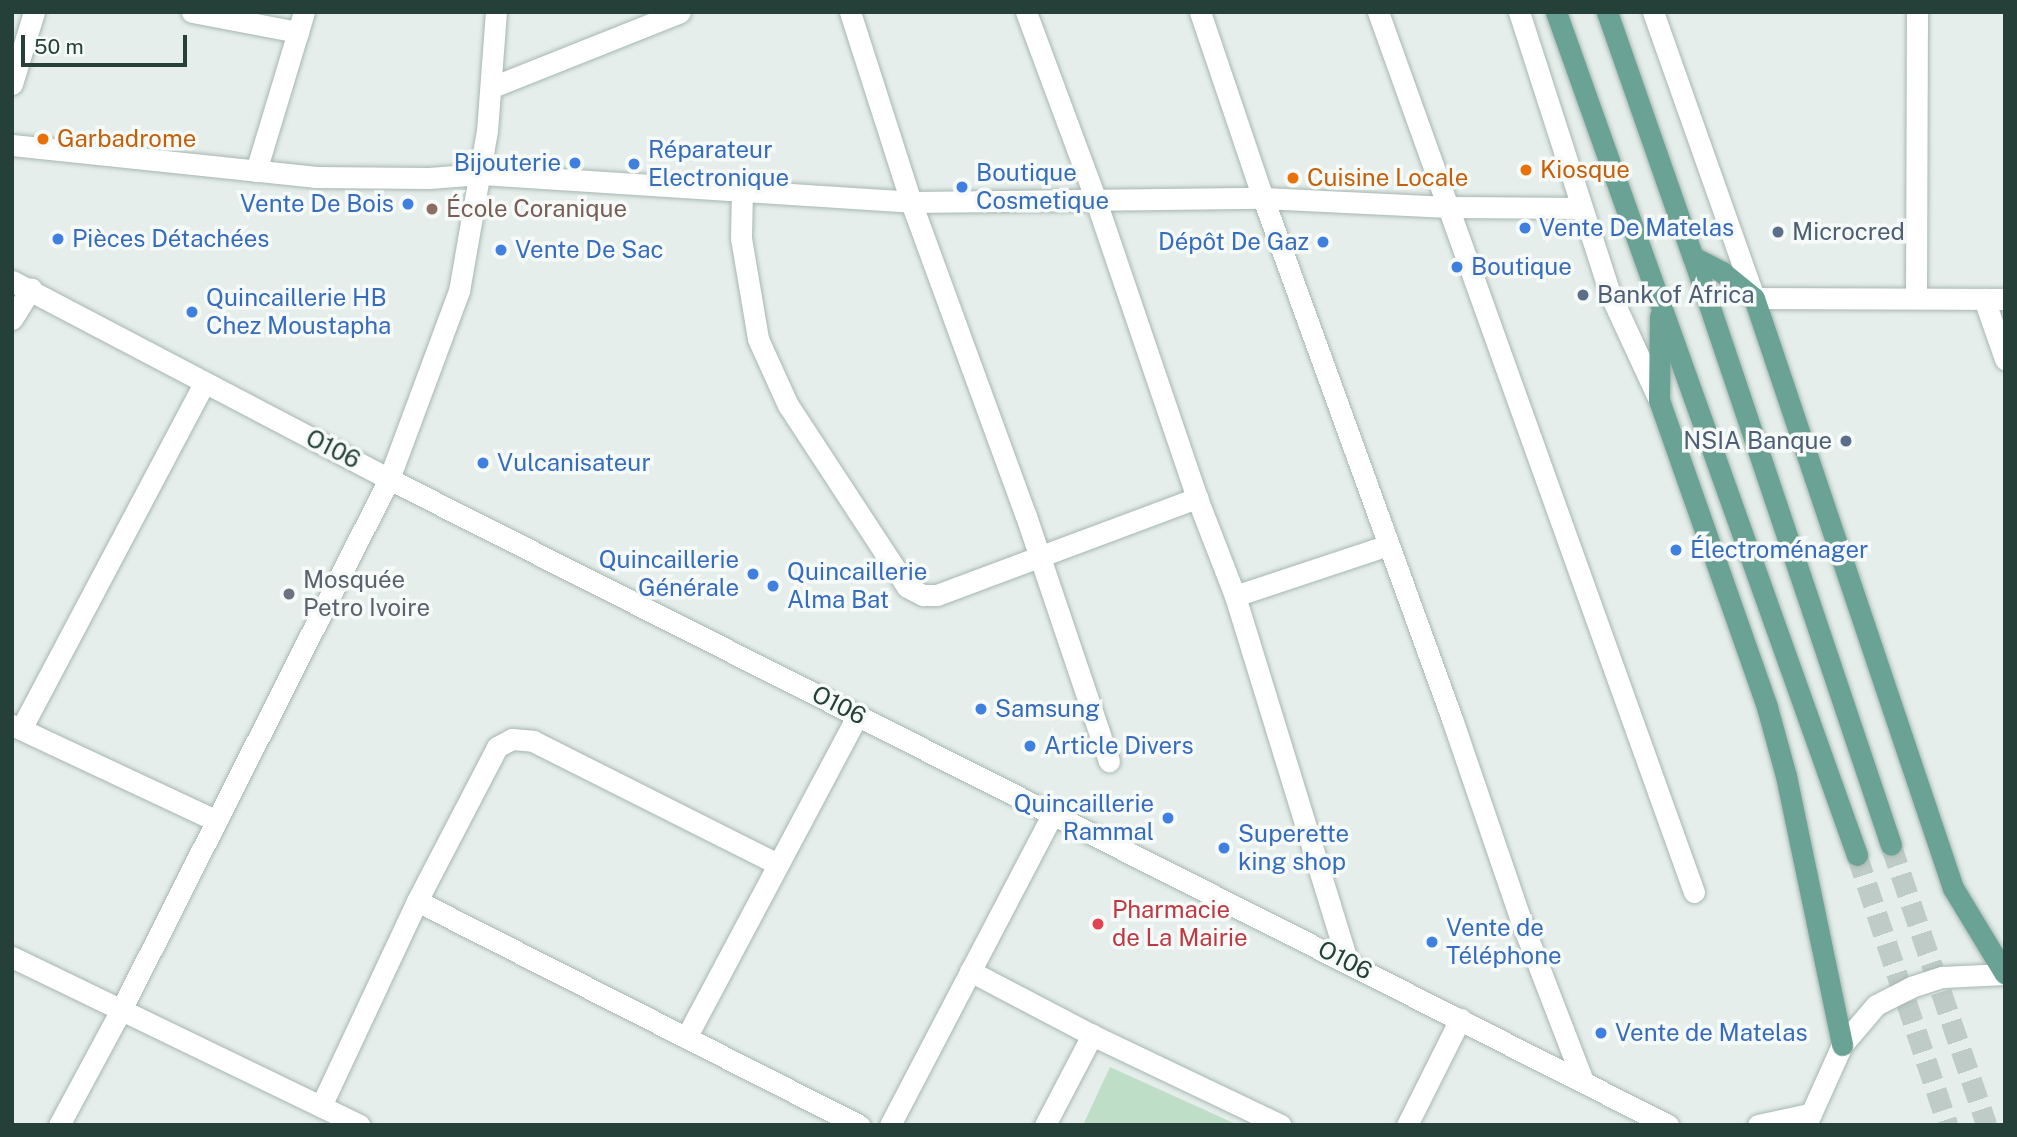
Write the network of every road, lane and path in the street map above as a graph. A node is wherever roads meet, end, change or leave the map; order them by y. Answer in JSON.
{"nodes":[{"id":1,"x":34,"y":12,"type":"edge"},
{"id":2,"x":192,"y":12,"type":"edge"},
{"id":3,"x":496,"y":12,"type":"edge"},
{"id":4,"x":680,"y":12,"type":"edge"},
{"id":5,"x":850,"y":12,"type":"edge"},
{"id":6,"x":1026,"y":12,"type":"edge"},
{"id":7,"x":1200,"y":12,"type":"edge"},
{"id":8,"x":1378,"y":12,"type":"edge"},
{"id":9,"x":1519,"y":12,"type":"edge"},
{"id":10,"x":1556,"y":12,"type":"edge"},
{"id":11,"x":1607,"y":12,"type":"edge"},
{"id":12,"x":1653,"y":12,"type":"edge"},
{"id":13,"x":1917,"y":12,"type":"edge"},
{"id":14,"x":301,"y":22,"type":"edge"},
{"id":15,"x":12,"y":84,"type":"edge"},
{"id":16,"x":492,"y":87,"type":"junction"},
{"id":17,"x":12,"y":145,"type":"edge"},
{"id":18,"x":256,"y":171,"type":"junction"},
{"id":19,"x":481,"y":174,"type":"junction"},
{"id":20,"x":742,"y":190,"type":"junction"},
{"id":21,"x":1094,"y":198,"type":"junction"},
{"id":22,"x":1263,"y":198,"type":"junction"},
{"id":23,"x":911,"y":202,"type":"junction"},
{"id":24,"x":1448,"y":207,"type":"junction"},
{"id":25,"x":1581,"y":208,"type":"junction"},
{"id":26,"x":1693,"y":257,"type":"junction"},
{"id":27,"x":21,"y":285,"type":"edge"},
{"id":28,"x":1754,"y":298,"type":"junction"},
{"id":29,"x":1916,"y":298,"type":"junction"},
{"id":30,"x":1994,"y":299,"type":"edge"},
{"id":31,"x":1660,"y":307,"type":"junction"},
{"id":32,"x":12,"y":319,"type":"edge"},
{"id":33,"x":2005,"y":359,"type":"edge"},
{"id":34,"x":204,"y":383,"type":"junction"},
{"id":35,"x":1659,"y":400,"type":"junction"},
{"id":36,"x":389,"y":479,"type":"junction"},
{"id":37,"x":1197,"y":498,"type":"junction"},
{"id":38,"x":1388,"y":545,"type":"junction"},
{"id":39,"x":1041,"y":559,"type":"junction"},
{"id":40,"x":1235,"y":596,"type":"junction"},
{"id":41,"x":858,"y":715,"type":"junction"},
{"id":42,"x":17,"y":727,"type":"edge"},
{"id":43,"x":1109,"y":761,"type":"dead end"},
{"id":44,"x":1053,"y":813,"type":"junction"},
{"id":45,"x":217,"y":821,"type":"junction"},
{"id":46,"x":1891,"y":845,"type":"tunnel mouth"},
{"id":47,"x":1857,"y":855,"type":"tunnel mouth"},
{"id":48,"x":778,"y":863,"type":"junction"},
{"id":49,"x":1694,"y":892,"type":"dead end"},
{"id":50,"x":417,"y":901,"type":"junction"},
{"id":51,"x":12,"y":957,"type":"edge"},
{"id":52,"x":1347,"y":961,"type":"junction"},
{"id":53,"x":970,"y":971,"type":"junction"},
{"id":54,"x":2005,"y":974,"type":"edge"},
{"id":55,"x":121,"y":1010,"type":"junction"},
{"id":56,"x":1460,"y":1018,"type":"junction"},
{"id":57,"x":1093,"y":1035,"type":"junction"},
{"id":58,"x":687,"y":1036,"type":"junction"},
{"id":59,"x":1842,"y":1045,"type":"junction"},
{"id":60,"x":1583,"y":1081,"type":"junction"},
{"id":61,"x":321,"y":1106,"type":"junction"},
{"id":62,"x":1807,"y":1120,"type":"edge"},
{"id":63,"x":59,"y":1125,"type":"edge"},
{"id":64,"x":359,"y":1125,"type":"edge"},
{"id":65,"x":859,"y":1125,"type":"edge"},
{"id":66,"x":890,"y":1125,"type":"edge"},
{"id":67,"x":1045,"y":1125,"type":"edge"},
{"id":68,"x":1281,"y":1125,"type":"edge"},
{"id":69,"x":1407,"y":1125,"type":"edge"},
{"id":70,"x":1668,"y":1125,"type":"edge"},
{"id":71,"x":1758,"y":1125,"type":"edge"}],
"edges":[{"from":1,"to":15,"type":"street"},
{"from":2,"to":14,"type":"street"},
{"from":3,"to":16,"type":"street"},
{"from":4,"to":16,"type":"street"},
{"from":5,"to":23,"type":"street"},
{"from":6,"to":21,"type":"street"},
{"from":7,"to":22,"type":"street"},
{"from":8,"to":24,"type":"street"},
{"from":9,"to":25,"type":"street"},
{"from":10,"to":31,"type":"main road"},
{"from":11,"to":26,"type":"main road"},
{"from":12,"to":28,"type":"street"},
{"from":13,"to":29,"type":"street"},
{"from":14,"to":18,"type":"street"},
{"from":16,"to":19,"type":"street"},
{"from":17,"to":18,"type":"street"},
{"from":18,"to":19,"type":"street"},
{"from":19,"to":20,"type":"street"},
{"from":19,"to":36,"type":"street"},
{"from":20,"to":23,"type":"street"},
{"from":20,"to":39,"type":"street"},
{"from":21,"to":22,"type":"street"},
{"from":21,"to":23,"type":"street"},
{"from":21,"to":37,"type":"street"},
{"from":22,"to":24,"type":"street"},
{"from":22,"to":38,"type":"street"},
{"from":23,"to":39,"type":"street"},
{"from":24,"to":25,"type":"street"},
{"from":24,"to":49,"type":"street"},
{"from":25,"to":35,"type":"street"},
{"from":26,"to":28,"type":"main road"},
{"from":26,"to":46,"type":"main road"},
{"from":27,"to":32,"type":"street"},
{"from":27,"to":34,"type":"street","name":"O106"},
{"from":28,"to":29,"type":"street"},
{"from":28,"to":54,"type":"main road"},
{"from":29,"to":30,"type":"street"},
{"from":30,"to":33,"type":"street"},
{"from":31,"to":35,"type":"main road"},
{"from":31,"to":47,"type":"main road"},
{"from":34,"to":36,"type":"street","name":"O106"},
{"from":34,"to":42,"type":"street"},
{"from":35,"to":59,"type":"main road"},
{"from":36,"to":41,"type":"street","name":"O106"},
{"from":36,"to":45,"type":"street"},
{"from":37,"to":39,"type":"street"},
{"from":37,"to":40,"type":"street"},
{"from":38,"to":40,"type":"street"},
{"from":38,"to":60,"type":"street"},
{"from":39,"to":43,"type":"street"},
{"from":40,"to":52,"type":"street"},
{"from":41,"to":44,"type":"street","name":"O106"},
{"from":41,"to":48,"type":"street"},
{"from":42,"to":45,"type":"street"},
{"from":44,"to":52,"type":"street","name":"O106"},
{"from":44,"to":53,"type":"street"},
{"from":45,"to":55,"type":"street"},
{"from":48,"to":50,"type":"street"},
{"from":48,"to":58,"type":"street"},
{"from":50,"to":58,"type":"street"},
{"from":50,"to":61,"type":"street"},
{"from":51,"to":55,"type":"street"},
{"from":52,"to":56,"type":"street","name":"O106"},
{"from":53,"to":57,"type":"street"},
{"from":53,"to":66,"type":"street"},
{"from":54,"to":59,"type":"street"},
{"from":55,"to":61,"type":"street"},
{"from":55,"to":63,"type":"street"},
{"from":56,"to":60,"type":"street","name":"O106"},
{"from":56,"to":69,"type":"street"},
{"from":57,"to":67,"type":"street"},
{"from":57,"to":68,"type":"street"},
{"from":58,"to":65,"type":"street"},
{"from":59,"to":62,"type":"street"},
{"from":60,"to":70,"type":"street","name":"O106"},
{"from":61,"to":64,"type":"street"},
{"from":62,"to":71,"type":"street"}]}
